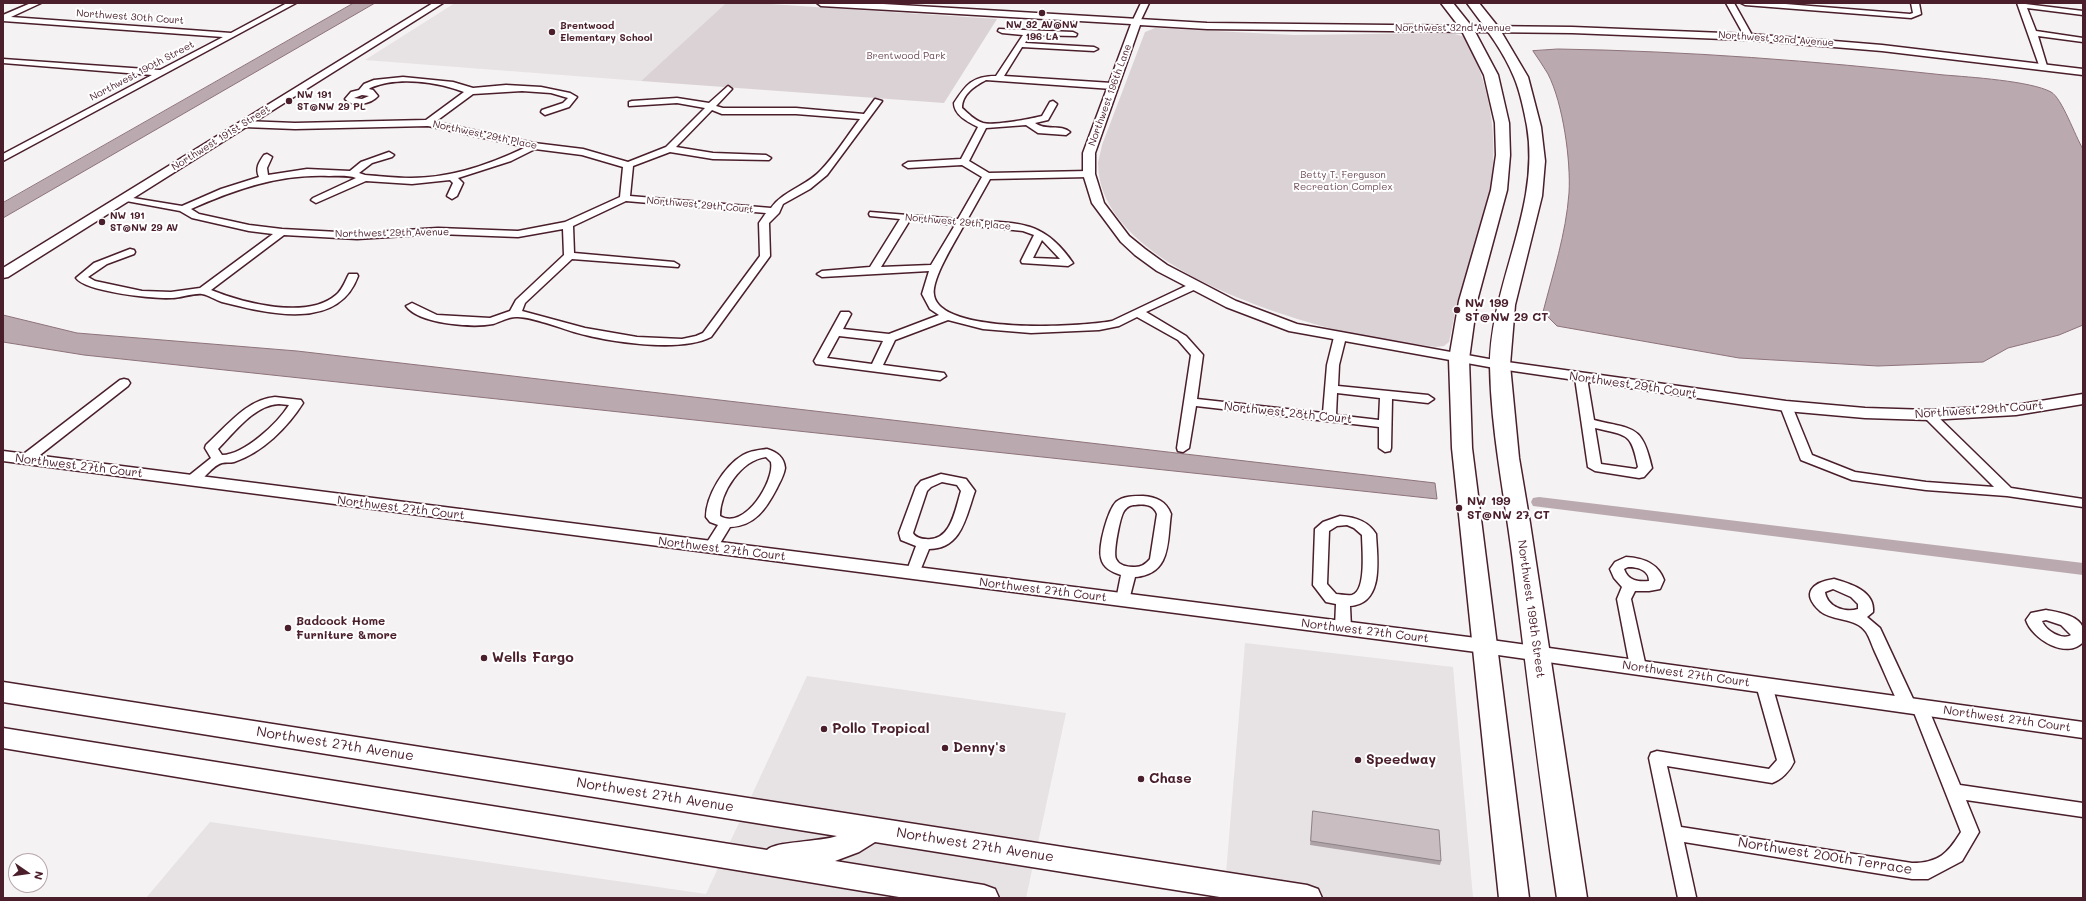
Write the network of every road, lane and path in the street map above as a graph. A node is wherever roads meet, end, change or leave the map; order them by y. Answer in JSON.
{"nodes":[{"id":1,"x":37,"y":3,"type":"edge"},
{"id":2,"x":292,"y":3,"type":"edge"},
{"id":3,"x":439,"y":3,"type":"edge"},
{"id":4,"x":821,"y":3,"type":"edge"},
{"id":5,"x":1145,"y":3,"type":"edge"},
{"id":6,"x":1447,"y":3,"type":"edge"},
{"id":7,"x":1473,"y":3,"type":"edge"},
{"id":8,"x":1730,"y":3,"type":"edge"},
{"id":9,"x":1745,"y":3,"type":"edge"},
{"id":10,"x":1915,"y":3,"type":"edge"},
{"id":11,"x":2021,"y":4,"type":"edge"},
{"id":12,"x":2083,"y":13,"type":"edge"},
{"id":13,"x":3,"y":18,"type":"edge"},
{"id":14,"x":1136,"y":22,"type":"junction"},
{"id":15,"x":1467,"y":28,"type":"junction"},
{"id":16,"x":1493,"y":28,"type":"junction"},
{"id":17,"x":1002,"y":31,"type":"dead end"},
{"id":18,"x":1028,"y":33,"type":"junction"},
{"id":19,"x":2033,"y":33,"type":"junction"},
{"id":20,"x":232,"y":35,"type":"junction"},
{"id":21,"x":1749,"y":37,"type":"junction"},
{"id":22,"x":2083,"y":40,"type":"edge"},
{"id":23,"x":1021,"y":45,"type":"junction"},
{"id":24,"x":1066,"y":48,"type":"junction"},
{"id":25,"x":1094,"y":49,"type":"dead end"},
{"id":26,"x":3,"y":62,"type":"edge"},
{"id":27,"x":2043,"y":66,"type":"junction"},
{"id":28,"x":2083,"y":72,"type":"edge"},
{"id":29,"x":160,"y":74,"type":"junction"},
{"id":30,"x":998,"y":78,"type":"junction"},
{"id":31,"x":1112,"y":86,"type":"junction"},
{"id":32,"x":728,"y":88,"type":"dead end"},
{"id":33,"x":471,"y":91,"type":"junction"},
{"id":34,"x":362,"y":92,"type":"dead end"},
{"id":35,"x":878,"y":101,"type":"dead end"},
{"id":36,"x":632,"y":104,"type":"dead end"},
{"id":37,"x":1053,"y":104,"type":"dead end"},
{"id":38,"x":711,"y":106,"type":"junction"},
{"id":39,"x":545,"y":112,"type":"dead end"},
{"id":40,"x":865,"y":117,"type":"junction"},
{"id":41,"x":1028,"y":122,"type":"junction"},
{"id":42,"x":428,"y":123,"type":"junction"},
{"id":43,"x":244,"y":124,"type":"junction"},
{"id":44,"x":983,"y":126,"type":"junction"},
{"id":45,"x":1066,"y":132,"type":"dead end"},
{"id":46,"x":534,"y":146,"type":"junction"},
{"id":47,"x":669,"y":149,"type":"junction"},
{"id":48,"x":389,"y":155,"type":"dead end"},
{"id":49,"x":267,"y":157,"type":"dead end"},
{"id":50,"x":3,"y":158,"type":"edge"},
{"id":51,"x":766,"y":158,"type":"dead end"},
{"id":52,"x":964,"y":162,"type":"junction"},
{"id":53,"x":628,"y":165,"type":"junction"},
{"id":54,"x":908,"y":165,"type":"dead end"},
{"id":55,"x":353,"y":174,"type":"junction"},
{"id":56,"x":1089,"y":174,"type":"junction"},
{"id":57,"x":987,"y":176,"type":"junction"},
{"id":58,"x":452,"y":177,"type":"junction"},
{"id":59,"x":265,"y":178,"type":"junction"},
{"id":60,"x":364,"y":178,"type":"junction"},
{"id":61,"x":452,"y":196,"type":"dead end"},
{"id":62,"x":124,"y":198,"type":"junction"},
{"id":63,"x":625,"y":198,"type":"junction"},
{"id":64,"x":316,"y":200,"type":"dead end"},
{"id":65,"x":182,"y":209,"type":"junction"},
{"id":66,"x":774,"y":211,"type":"junction"},
{"id":67,"x":874,"y":214,"type":"dead end"},
{"id":68,"x":906,"y":218,"type":"junction"},
{"id":69,"x":961,"y":223,"type":"junction"},
{"id":70,"x":568,"y":225,"type":"junction"},
{"id":71,"x":282,"y":232,"type":"junction"},
{"id":72,"x":1040,"y":234,"type":"dead end"},
{"id":73,"x":130,"y":252,"type":"dead end"},
{"id":74,"x":569,"y":256,"type":"junction"},
{"id":75,"x":674,"y":265,"type":"dead end"},
{"id":76,"x":935,"y":268,"type":"junction"},
{"id":77,"x":874,"y":270,"type":"junction"},
{"id":78,"x":3,"y":274,"type":"edge"},
{"id":79,"x":822,"y":274,"type":"dead end"},
{"id":80,"x":353,"y":276,"type":"dead end"},
{"id":81,"x":1194,"y":286,"type":"junction"},
{"id":82,"x":203,"y":291,"type":"junction"},
{"id":83,"x":412,"y":306,"type":"dead end"},
{"id":84,"x":1137,"y":312,"type":"junction"},
{"id":85,"x":515,"y":313,"type":"junction"},
{"id":86,"x":845,"y":314,"type":"dead end"},
{"id":87,"x":947,"y":316,"type":"junction"},
{"id":88,"x":836,"y":332,"type":"junction"},
{"id":89,"x":1340,"y":337,"type":"junction"},
{"id":90,"x":890,"y":338,"type":"junction"},
{"id":91,"x":1459,"y":359,"type":"junction"},
{"id":92,"x":1500,"y":365,"type":"junction"},
{"id":93,"x":876,"y":368,"type":"junction"},
{"id":94,"x":940,"y":376,"type":"dead end"},
{"id":95,"x":1581,"y":378,"type":"junction"},
{"id":96,"x":124,"y":383,"type":"dead end"},
{"id":97,"x":1330,"y":389,"type":"junction"},
{"id":98,"x":1386,"y":395,"type":"junction"},
{"id":99,"x":1428,"y":399,"type":"dead end"},
{"id":100,"x":2083,"y":400,"type":"edge"},
{"id":101,"x":1191,"y":402,"type":"junction"},
{"id":102,"x":1786,"y":406,"type":"junction"},
{"id":103,"x":1929,"y":415,"type":"junction"},
{"id":104,"x":1329,"y":418,"type":"junction"},
{"id":105,"x":1588,"y":422,"type":"junction"},
{"id":106,"x":1385,"y":424,"type":"junction"},
{"id":107,"x":1183,"y":448,"type":"dead end"},
{"id":108,"x":1385,"y":448,"type":"dead end"},
{"id":109,"x":3,"y":456,"type":"edge"},
{"id":110,"x":26,"y":459,"type":"junction"},
{"id":111,"x":218,"y":459,"type":"junction"},
{"id":112,"x":191,"y":481,"type":"junction"},
{"id":113,"x":2007,"y":492,"type":"junction"},
{"id":114,"x":2083,"y":503,"type":"edge"},
{"id":115,"x":726,"y":523,"type":"junction"},
{"id":116,"x":924,"y":544,"type":"junction"},
{"id":117,"x":711,"y":548,"type":"junction"},
{"id":118,"x":1129,"y":571,"type":"junction"},
{"id":119,"x":913,"y":573,"type":"junction"},
{"id":120,"x":1630,"y":585,"type":"dead end"},
{"id":121,"x":1123,"y":600,"type":"junction"},
{"id":122,"x":1343,"y":600,"type":"junction"},
{"id":123,"x":1855,"y":616,"type":"dead end"},
{"id":124,"x":1343,"y":628,"type":"junction"},
{"id":125,"x":1484,"y":646,"type":"junction"},
{"id":126,"x":1537,"y":653,"type":"junction"},
{"id":127,"x":1638,"y":667,"type":"junction"},
{"id":128,"x":1764,"y":685,"type":"junction"},
{"id":129,"x":3,"y":692,"type":"edge"},
{"id":130,"x":1914,"y":706,"type":"junction"},
{"id":131,"x":2083,"y":730,"type":"edge"},
{"id":132,"x":3,"y":738,"type":"edge"},
{"id":133,"x":1954,"y":791,"type":"junction"},
{"id":134,"x":2083,"y":810,"type":"edge"},
{"id":135,"x":870,"y":829,"type":"junction"},
{"id":136,"x":1674,"y":833,"type":"junction"},
{"id":137,"x":752,"y":859,"type":"junction"},
{"id":138,"x":1687,"y":897,"type":"dead end"},
{"id":139,"x":984,"y":898,"type":"edge"},
{"id":140,"x":1307,"y":898,"type":"edge"},
{"id":141,"x":1514,"y":898,"type":"edge"},
{"id":142,"x":1572,"y":898,"type":"edge"}],
"edges":[{"from":1,"to":13,"type":"street"},
{"from":2,"to":20,"type":"street","name":"Northwest 190th Street"},
{"from":3,"to":43,"type":"street","name":"Northwest 191st Street"},
{"from":4,"to":14,"type":"street","name":"Northwest 32nd Avenue"},
{"from":5,"to":14,"type":"street","name":"Northwest 196th Lane"},
{"from":6,"to":15,"type":"main road"},
{"from":7,"to":16,"type":"main road","name":"Northwest 199th Street"},
{"from":8,"to":21,"type":"street"},
{"from":9,"to":10,"type":"street"},
{"from":11,"to":12,"type":"street"},
{"from":11,"to":19,"type":"street"},
{"from":13,"to":20,"type":"street","name":"Northwest 30th Court"},
{"from":14,"to":15,"type":"street","name":"Northwest 32nd Avenue"},
{"from":14,"to":31,"type":"street","name":"Northwest 196th Lane"},
{"from":15,"to":16,"type":"street","name":"Northwest 32nd Avenue"},
{"from":15,"to":91,"type":"main road"},
{"from":16,"to":21,"type":"street","name":"Northwest 32nd Avenue"},
{"from":16,"to":92,"type":"main road","name":"Northwest 199th Street"},
{"from":17,"to":18,"type":"street"},
{"from":18,"to":23,"type":"street"},
{"from":18,"to":24,"type":"street"},
{"from":19,"to":22,"type":"street"},
{"from":19,"to":27,"type":"street"},
{"from":20,"to":29,"type":"street","name":"Northwest 190th Street"},
{"from":21,"to":27,"type":"street","name":"Northwest 32nd Avenue"},
{"from":23,"to":24,"type":"street"},
{"from":23,"to":30,"type":"street"},
{"from":24,"to":25,"type":"street"},
{"from":26,"to":29,"type":"street"},
{"from":27,"to":28,"type":"street","name":"Northwest 32nd Avenue"},
{"from":29,"to":50,"type":"street","name":"Northwest 190th Street"},
{"from":30,"to":31,"type":"street"},
{"from":30,"to":44,"type":"street"},
{"from":31,"to":56,"type":"street","name":"Northwest 196th Lane"},
{"from":32,"to":38,"type":"street"},
{"from":33,"to":34,"type":"street"},
{"from":33,"to":39,"type":"street"},
{"from":33,"to":42,"type":"street"},
{"from":35,"to":40,"type":"street"},
{"from":36,"to":38,"type":"street"},
{"from":37,"to":41,"type":"street"},
{"from":38,"to":40,"type":"street"},
{"from":38,"to":47,"type":"street"},
{"from":40,"to":66,"type":"street"},
{"from":41,"to":44,"type":"street"},
{"from":41,"to":45,"type":"street"},
{"from":42,"to":43,"type":"street","name":"Northwest 29th Place"},
{"from":42,"to":46,"type":"street","name":"Northwest 29th Place"},
{"from":43,"to":62,"type":"street","name":"Northwest 191st Street"},
{"from":44,"to":52,"type":"street"},
{"from":46,"to":53,"type":"street","name":"Northwest 29th Place"},
{"from":46,"to":58,"type":"street"},
{"from":47,"to":51,"type":"street"},
{"from":47,"to":53,"type":"street"},
{"from":48,"to":55,"type":"street"},
{"from":49,"to":59,"type":"street"},
{"from":52,"to":54,"type":"street"},
{"from":52,"to":57,"type":"street"},
{"from":53,"to":63,"type":"street"},
{"from":55,"to":59,"type":"street"},
{"from":55,"to":60,"type":"street"},
{"from":56,"to":57,"type":"street"},
{"from":56,"to":81,"type":"street","name":"Northwest 196th Lane"},
{"from":57,"to":69,"type":"street"},
{"from":58,"to":60,"type":"street"},
{"from":58,"to":61,"type":"street"},
{"from":59,"to":65,"type":"street"},
{"from":60,"to":64,"type":"street"},
{"from":62,"to":65,"type":"street","name":"Northwest 29th Avenue"},
{"from":62,"to":78,"type":"street","name":"Northwest 191st Street"},
{"from":63,"to":66,"type":"street","name":"Northwest 29th Court"},
{"from":63,"to":70,"type":"street","name":"Northwest 29th Avenue"},
{"from":65,"to":71,"type":"street","name":"Northwest 29th Avenue"},
{"from":66,"to":85,"type":"street"},
{"from":67,"to":68,"type":"street","name":"Northwest 29th Place"},
{"from":68,"to":69,"type":"street","name":"Northwest 29th Place"},
{"from":68,"to":77,"type":"street"},
{"from":69,"to":72,"type":"street","name":"Northwest 29th Place"},
{"from":69,"to":76,"type":"street"},
{"from":70,"to":71,"type":"street","name":"Northwest 29th Avenue"},
{"from":70,"to":74,"type":"street"},
{"from":71,"to":82,"type":"street"},
{"from":73,"to":82,"type":"street"},
{"from":74,"to":75,"type":"street"},
{"from":74,"to":85,"type":"street"},
{"from":76,"to":77,"type":"street"},
{"from":76,"to":87,"type":"street"},
{"from":77,"to":79,"type":"street"},
{"from":80,"to":82,"type":"street"},
{"from":81,"to":84,"type":"street"},
{"from":81,"to":89,"type":"street","name":"Northwest 29th Court"},
{"from":83,"to":85,"type":"street"},
{"from":84,"to":87,"type":"street"},
{"from":84,"to":101,"type":"street"},
{"from":86,"to":88,"type":"street"},
{"from":87,"to":90,"type":"street"},
{"from":88,"to":90,"type":"street"},
{"from":88,"to":93,"type":"street"},
{"from":89,"to":91,"type":"street","name":"Northwest 29th Court"},
{"from":89,"to":97,"type":"street"},
{"from":90,"to":93,"type":"street"},
{"from":91,"to":92,"type":"street","name":"Northwest 29th Court"},
{"from":91,"to":125,"type":"main road"},
{"from":92,"to":95,"type":"street","name":"Northwest 29th Court"},
{"from":92,"to":126,"type":"main road","name":"Northwest 199th Street"},
{"from":93,"to":94,"type":"street"},
{"from":95,"to":102,"type":"street","name":"Northwest 29th Court"},
{"from":95,"to":105,"type":"street"},
{"from":96,"to":110,"type":"street"},
{"from":97,"to":98,"type":"street"},
{"from":97,"to":104,"type":"street"},
{"from":98,"to":99,"type":"street"},
{"from":98,"to":106,"type":"street"},
{"from":100,"to":103,"type":"street","name":"Northwest 29th Court"},
{"from":101,"to":104,"type":"street","name":"Northwest 28th Court"},
{"from":101,"to":107,"type":"street"},
{"from":102,"to":103,"type":"street","name":"Northwest 29th Court"},
{"from":102,"to":113,"type":"street"},
{"from":103,"to":113,"type":"street"},
{"from":104,"to":106,"type":"street","name":"Northwest 28th Court"},
{"from":105,"to":105,"type":"street"},
{"from":106,"to":108,"type":"street"},
{"from":109,"to":110,"type":"street","name":"Northwest 27th Court"},
{"from":110,"to":112,"type":"street","name":"Northwest 27th Court"},
{"from":111,"to":111,"type":"street"},
{"from":111,"to":112,"type":"street"},
{"from":112,"to":117,"type":"street","name":"Northwest 27th Court"},
{"from":113,"to":114,"type":"street"},
{"from":115,"to":115,"type":"street"},
{"from":115,"to":117,"type":"street"},
{"from":116,"to":116,"type":"street"},
{"from":116,"to":119,"type":"street"},
{"from":117,"to":119,"type":"street","name":"Northwest 27th Court"},
{"from":118,"to":118,"type":"street"},
{"from":118,"to":121,"type":"street"},
{"from":119,"to":121,"type":"street","name":"Northwest 27th Court"},
{"from":120,"to":127,"type":"street"},
{"from":121,"to":124,"type":"street","name":"Northwest 27th Court"},
{"from":122,"to":122,"type":"street"},
{"from":122,"to":124,"type":"street"},
{"from":123,"to":130,"type":"street","name":"Northwest 200th Terrace"},
{"from":124,"to":125,"type":"street","name":"Northwest 27th Court"},
{"from":125,"to":126,"type":"street","name":"Northwest 27th Court"},
{"from":125,"to":141,"type":"main road"},
{"from":126,"to":127,"type":"street","name":"Northwest 27th Court"},
{"from":126,"to":142,"type":"main road","name":"Northwest 199th Street"},
{"from":127,"to":128,"type":"street","name":"Northwest 27th Court"},
{"from":128,"to":130,"type":"street","name":"Northwest 27th Court"},
{"from":128,"to":136,"type":"street"},
{"from":129,"to":135,"type":"main road","name":"Northwest 27th Avenue"},
{"from":130,"to":131,"type":"street","name":"Northwest 27th Court"},
{"from":130,"to":133,"type":"street","name":"Northwest 200th Terrace"},
{"from":132,"to":137,"type":"main road"},
{"from":133,"to":134,"type":"street"},
{"from":133,"to":136,"type":"street","name":"Northwest 200th Terrace"},
{"from":135,"to":137,"type":"main road"},
{"from":135,"to":140,"type":"main road","name":"Northwest 27th Avenue"},
{"from":136,"to":138,"type":"street"},
{"from":137,"to":139,"type":"main road"}]}
